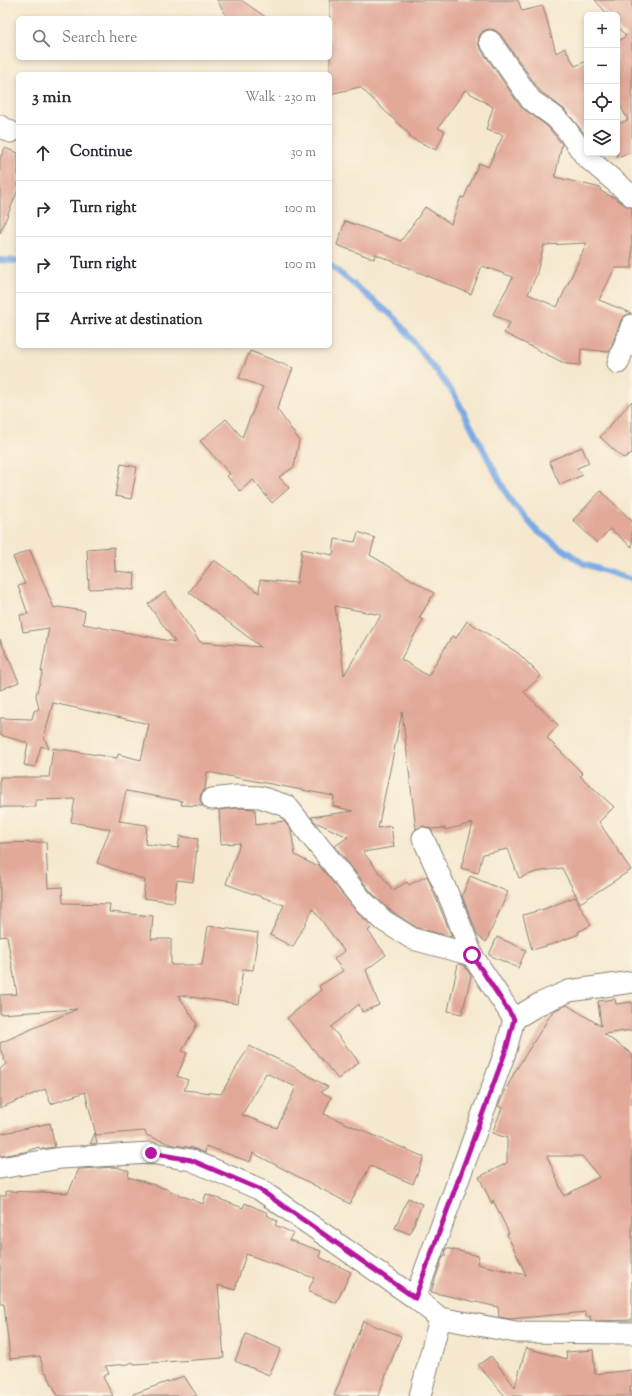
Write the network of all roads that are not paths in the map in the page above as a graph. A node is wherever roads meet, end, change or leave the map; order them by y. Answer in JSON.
{"nodes":[{"id":1,"x":490,"y":41,"type":"dead end"},
{"id":2,"x":632,"y":196,"type":"edge"},
{"id":3,"x":632,"y":325,"type":"edge"},
{"id":4,"x":618,"y":363,"type":"dead end"},
{"id":5,"x":212,"y":799,"type":"dead end"},
{"id":6,"x":423,"y":838,"type":"dead end"},
{"id":7,"x":472,"y":955,"type":"junction"},
{"id":8,"x":632,"y":982,"type":"edge"},
{"id":9,"x":514,"y":1019,"type":"junction"},
{"id":10,"x":0,"y":1168,"type":"edge"},
{"id":11,"x":415,"y":1298,"type":"junction"},
{"id":12,"x":440,"y":1318,"type":"junction"},
{"id":13,"x":632,"y":1333,"type":"edge"},
{"id":14,"x":420,"y":1396,"type":"edge"}],
"edges":[{"from":1,"to":2,"type":"street"},
{"from":3,"to":4,"type":"street"},
{"from":5,"to":7,"type":"street"},
{"from":6,"to":7,"type":"street"},
{"from":7,"to":9,"type":"street"},
{"from":8,"to":9,"type":"street"},
{"from":9,"to":11,"type":"street"},
{"from":10,"to":11,"type":"street"},
{"from":11,"to":12,"type":"street"},
{"from":12,"to":13,"type":"street"},
{"from":12,"to":14,"type":"street"}]}
